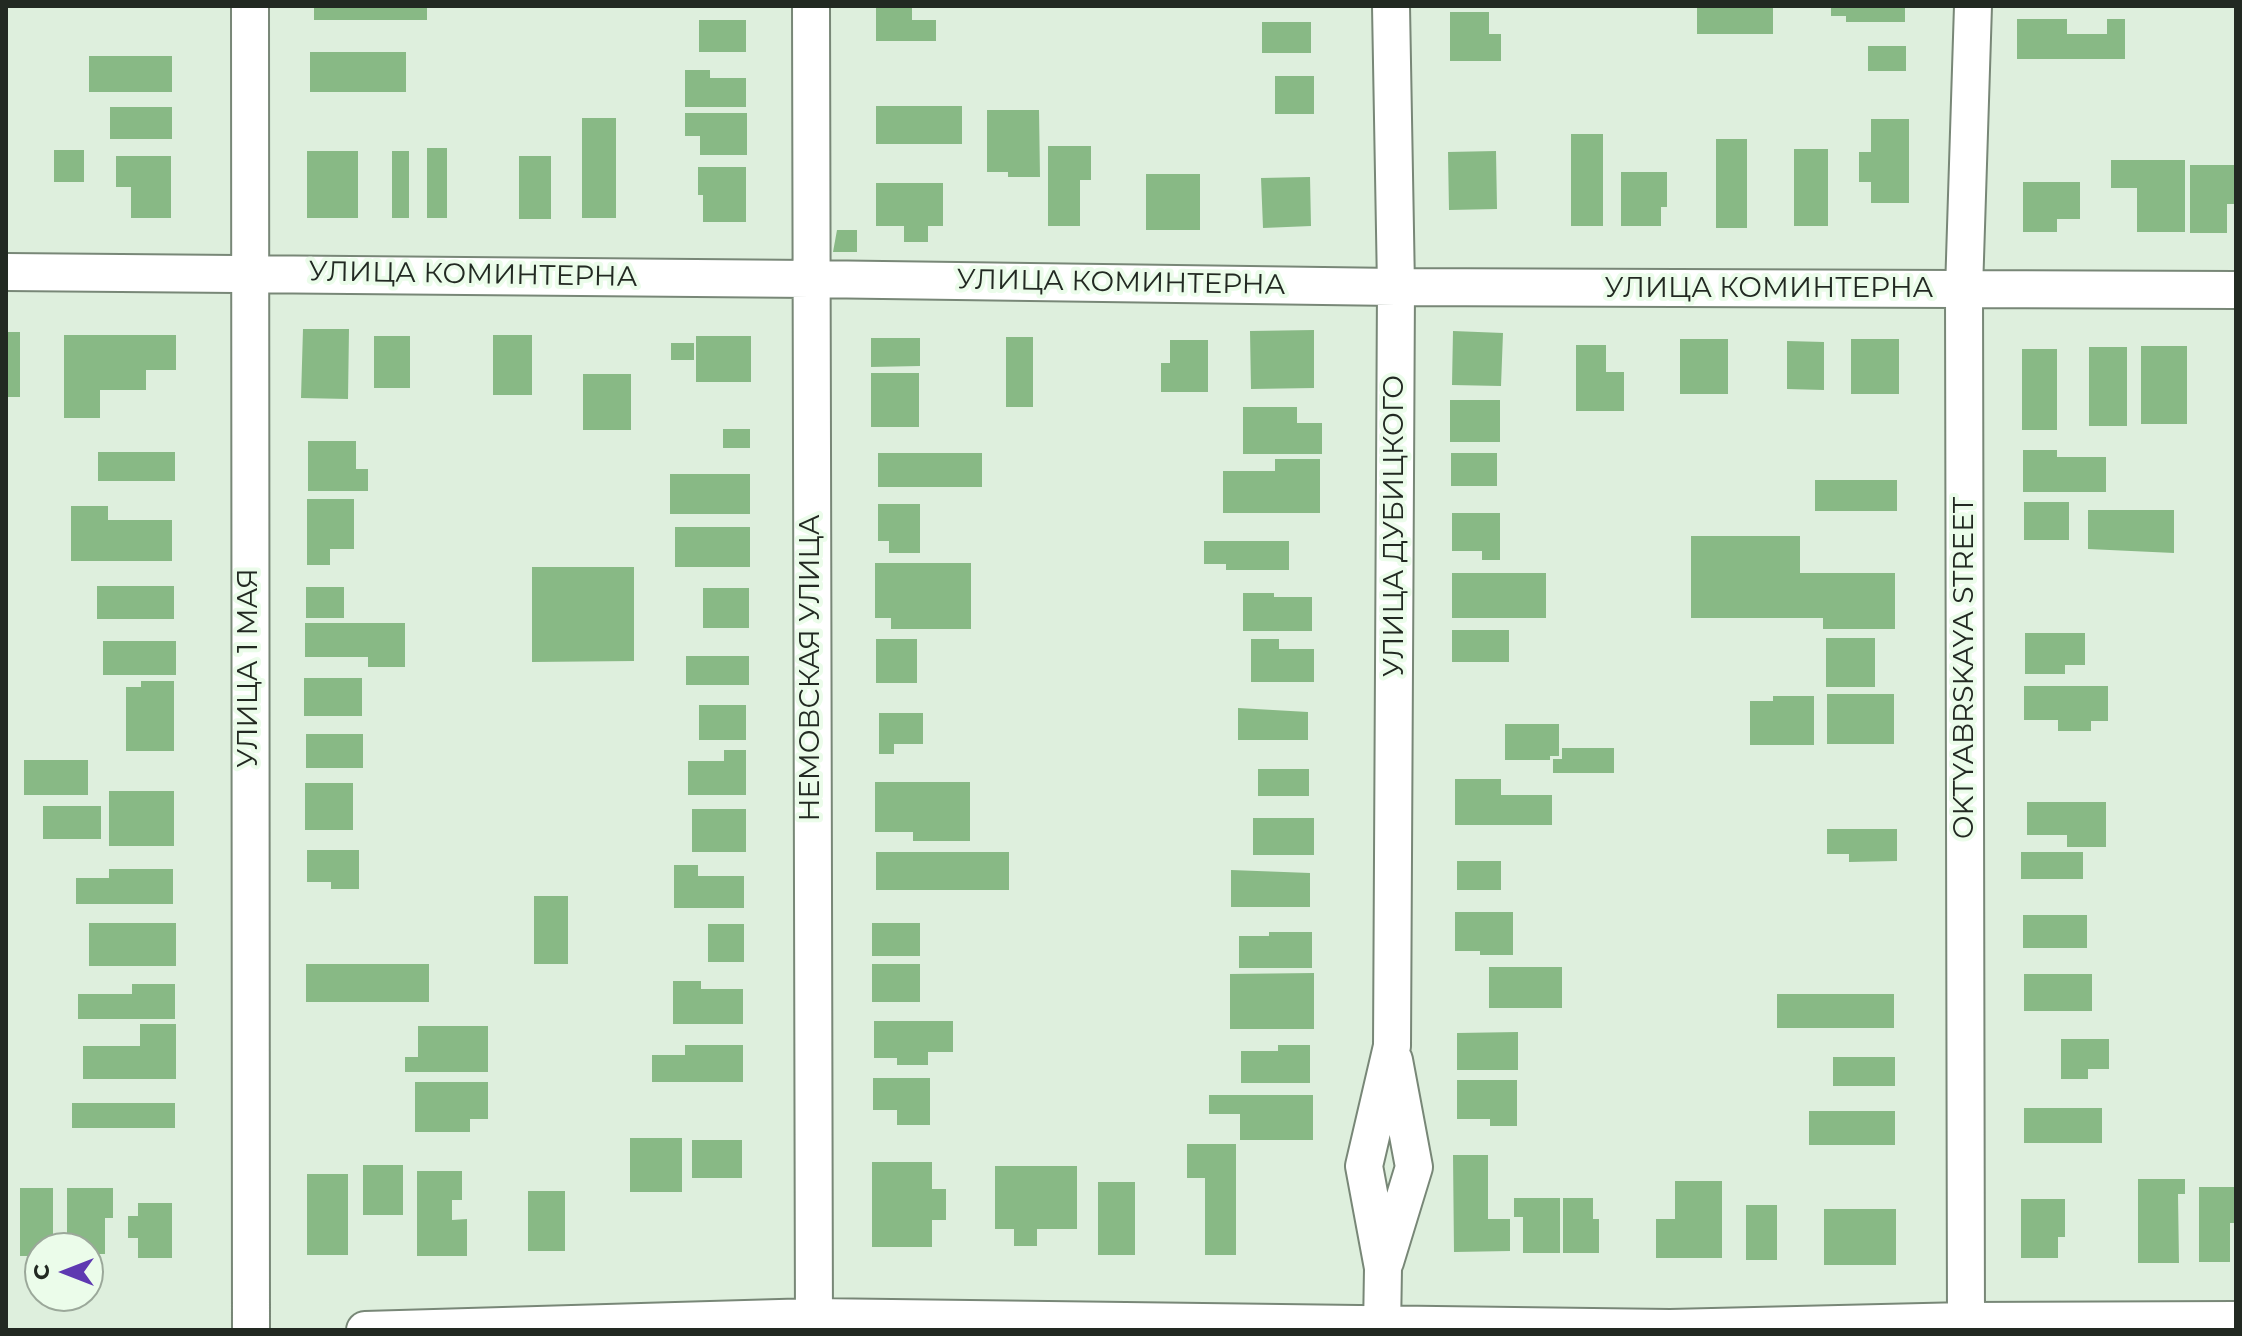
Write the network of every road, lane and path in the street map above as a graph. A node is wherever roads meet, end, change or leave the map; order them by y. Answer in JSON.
{"nodes":[{"id":1,"x":250,"y":6,"type":"edge"},
{"id":2,"x":811,"y":6,"type":"edge"},
{"id":3,"x":1391,"y":6,"type":"edge"},
{"id":4,"x":1973,"y":6,"type":"edge"},
{"id":5,"x":6,"y":272,"type":"edge"},
{"id":6,"x":249,"y":273,"type":"junction"},
{"id":7,"x":810,"y":279,"type":"junction"},
{"id":8,"x":1396,"y":287,"type":"junction"},
{"id":9,"x":1964,"y":290,"type":"junction"},
{"id":10,"x":2236,"y":290,"type":"edge"},
{"id":11,"x":1392,"y":1046,"type":"junction"},
{"id":12,"x":1383,"y":1268,"type":"junction"},
{"id":13,"x":2236,"y":1320,"type":"edge"},
{"id":14,"x":814,"y":1323,"type":"edge"},
{"id":15,"x":1966,"y":1325,"type":"edge"},
{"id":16,"x":1382,"y":1327,"type":"edge"},
{"id":17,"x":251,"y":1330,"type":"edge"},
{"id":18,"x":365,"y":1330,"type":"edge"}],
"edges":[{"from":1,"to":6,"type":"street","name":"УЛИЦА 1 МАЯ"},
{"from":2,"to":7,"type":"street","name":"НЕМОВСКАЯ УЛИЦА"},
{"from":3,"to":8,"type":"street","name":"УЛИЦА ДУБИЦКОГО"},
{"from":4,"to":9,"type":"street","name":"OKTYABRSKAYA STREET"},
{"from":5,"to":6,"type":"street","name":"УЛИЦА КОМИНТЕРНА"},
{"from":6,"to":7,"type":"street","name":"УЛИЦА КОМИНТЕРНА"},
{"from":6,"to":17,"type":"street","name":"УЛИЦА 1 МАЯ"},
{"from":7,"to":8,"type":"street","name":"УЛИЦА КОМИНТЕРНА"},
{"from":7,"to":14,"type":"street","name":"НЕМОВСКАЯ УЛИЦА"},
{"from":8,"to":9,"type":"street","name":"УЛИЦА КОМИНТЕРНА"},
{"from":8,"to":11,"type":"street","name":"УЛИЦА ДУБИЦКОГО"},
{"from":9,"to":10,"type":"street","name":"УЛИЦА КОМИНТЕРНА"},
{"from":9,"to":15,"type":"street","name":"OKTYABRSKAYA STREET"},
{"from":11,"to":12,"type":"street","name":"УЛИЦА ДУБИЦКОГО"},
{"from":11,"to":12,"type":"street","name":"УЛИЦА ДУБИЦКОГО"},
{"from":12,"to":16,"type":"street","name":"УЛИЦА ДУБИЦКОГО"},
{"from":13,"to":15,"type":"street"},
{"from":14,"to":16,"type":"street"},
{"from":14,"to":18,"type":"street"},
{"from":15,"to":16,"type":"street"}]}
